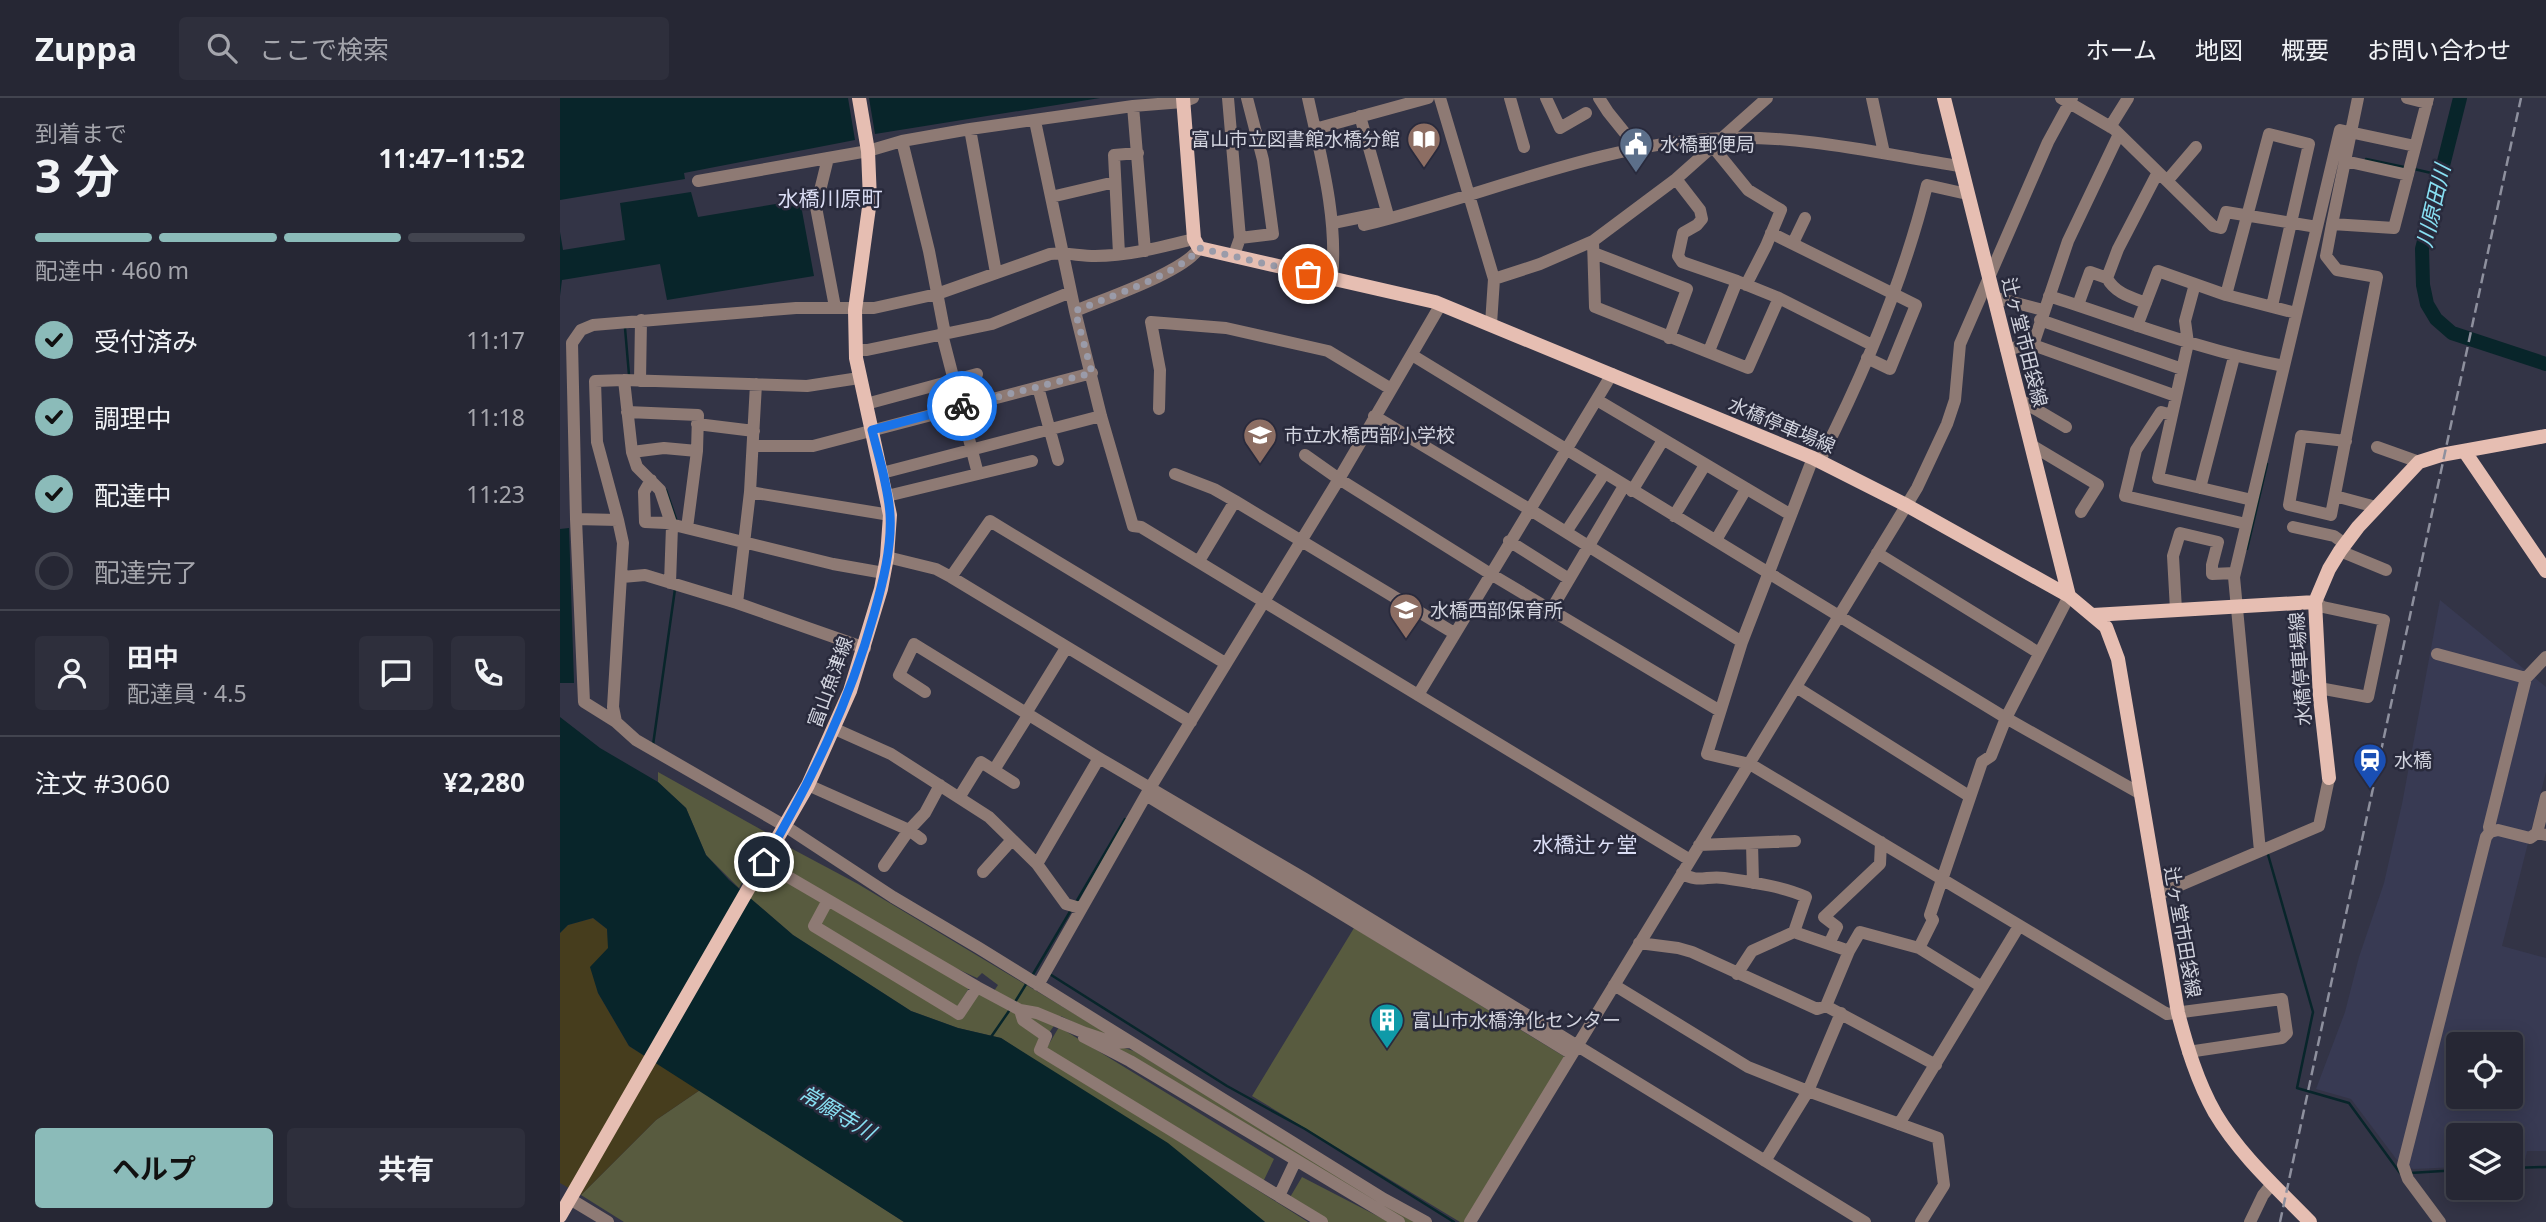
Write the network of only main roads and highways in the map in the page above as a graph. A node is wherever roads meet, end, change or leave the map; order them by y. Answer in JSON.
{"nodes":[{"id":1,"x":859,"y":98,"type":"edge"},
{"id":2,"x":1944,"y":98,"type":"edge"},
{"id":3,"x":1186,"y":99,"type":"edge"},
{"id":4,"x":2546,"y":436,"type":"edge"},
{"id":5,"x":2465,"y":452,"type":"junction"},
{"id":6,"x":2546,"y":571,"type":"edge"},
{"id":7,"x":2069,"y":596,"type":"junction"},
{"id":8,"x":2315,"y":601,"type":"junction"},
{"id":9,"x":2094,"y":615,"type":"junction"},
{"id":10,"x":2329,"y":778,"type":"road end"},
{"id":11,"x":566,"y":1205,"type":"edge"},
{"id":12,"x":2310,"y":1222,"type":"edge"}],
"edges":[{"from":1,"to":11,"type":"main road","name":"富山魚津線"},
{"from":2,"to":7,"type":"main road","name":"辻ヶ堂市田袋線"},
{"from":3,"to":7,"type":"main road","name":"水橋停車場線"},
{"from":4,"to":5,"type":"main road"},
{"from":5,"to":6,"type":"main road"},
{"from":5,"to":8,"type":"main road"},
{"from":7,"to":9,"type":"main road","name":"水橋停車場線"},
{"from":8,"to":9,"type":"main road","name":"水橋停車場線"},
{"from":8,"to":10,"type":"main road","name":"水橋停車場線"},
{"from":9,"to":12,"type":"main road","name":"辻ヶ堂市田袋線"}]}
